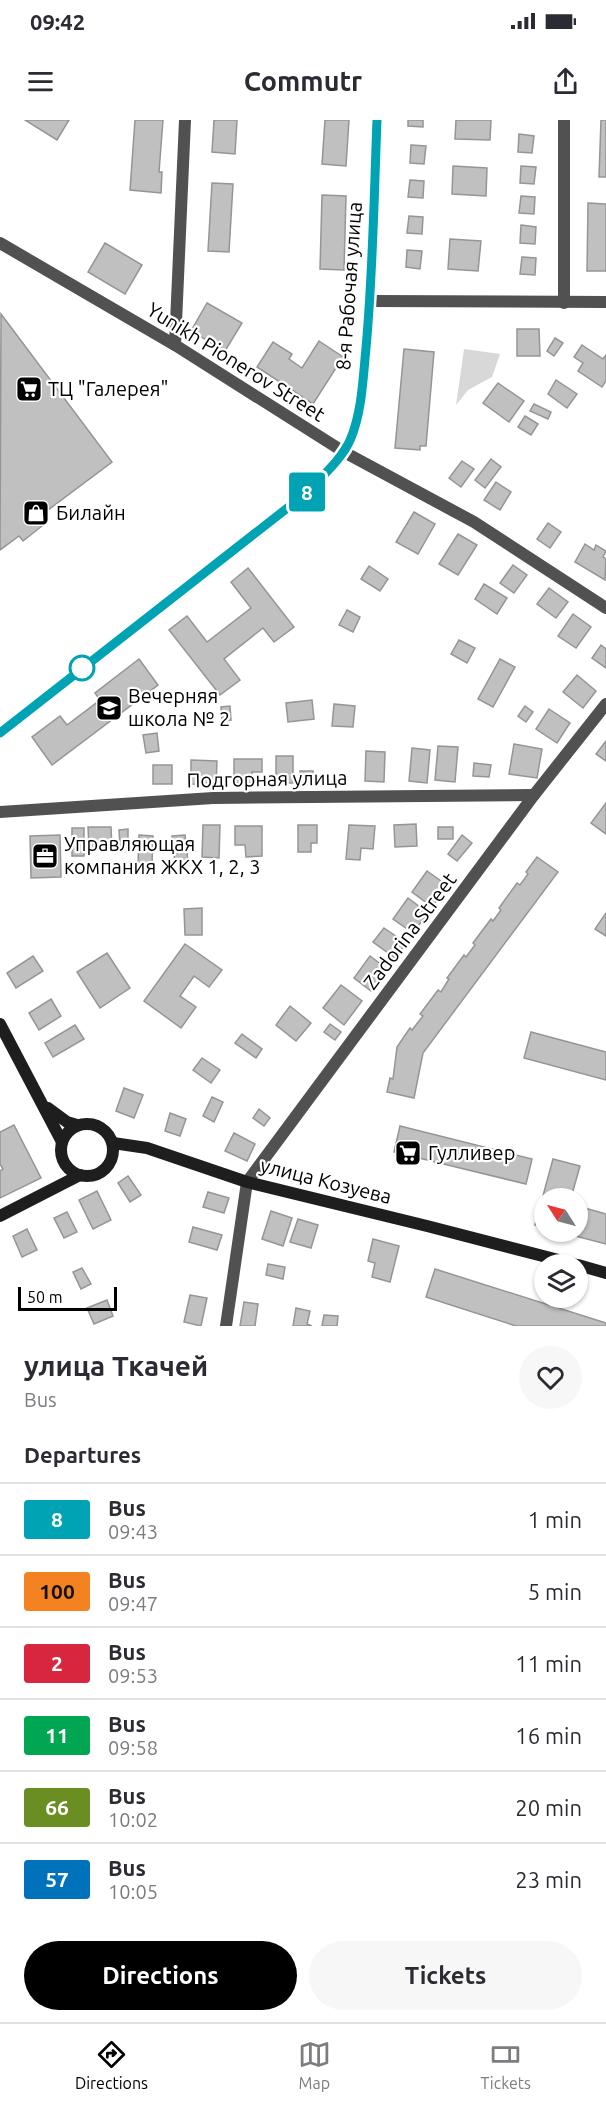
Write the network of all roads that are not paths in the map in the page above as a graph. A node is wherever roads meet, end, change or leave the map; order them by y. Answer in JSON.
{"nodes":[{"id":1,"x":186,"y":120,"type":"edge"},
{"id":2,"x":377,"y":120,"type":"edge"},
{"id":3,"x":564,"y":120,"type":"edge"},
{"id":4,"x":0,"y":243,"type":"edge"},
{"id":5,"x":370,"y":301,"type":"junction"},
{"id":6,"x":606,"y":302,"type":"edge"},
{"id":7,"x":564,"y":303,"type":"junction"},
{"id":8,"x":175,"y":345,"type":"junction"},
{"id":9,"x":344,"y":452,"type":"junction"},
{"id":10,"x":606,"y":608,"type":"edge"},
{"id":11,"x":606,"y":704,"type":"edge"},
{"id":12,"x":0,"y":733,"type":"edge"},
{"id":13,"x":534,"y":795,"type":"junction"},
{"id":14,"x":0,"y":812,"type":"edge"},
{"id":15,"x":0,"y":1024,"type":"edge"},
{"id":16,"x":43,"y":1104,"type":"junction"},
{"id":17,"x":77,"y":1125,"type":"junction"},
{"id":18,"x":62,"y":1142,"type":"junction"},
{"id":19,"x":113,"y":1143,"type":"junction"},
{"id":20,"x":62,"y":1159,"type":"junction"},
{"id":21,"x":80,"y":1175,"type":"junction"},
{"id":22,"x":247,"y":1182,"type":"junction"},
{"id":23,"x":51,"y":1190,"type":"junction"},
{"id":24,"x":0,"y":1216,"type":"edge"},
{"id":25,"x":534,"y":1254,"type":"edge"},
{"id":26,"x":588,"y":1268,"type":"edge"},
{"id":27,"x":606,"y":1273,"type":"edge"},
{"id":28,"x":226,"y":1326,"type":"edge"}],
"edges":[{"from":1,"to":8,"type":"street"},
{"from":2,"to":5,"type":"street","name":"8-я Рабочая улица"},
{"from":3,"to":7,"type":"street"},
{"from":4,"to":8,"type":"street","name":"Yunikh Pionerov Street"},
{"from":5,"to":7,"type":"street"},
{"from":5,"to":9,"type":"street","name":"8-я Рабочая улица"},
{"from":6,"to":7,"type":"street"},
{"from":8,"to":9,"type":"street","name":"Yunikh Pionerov Street"},
{"from":9,"to":10,"type":"street","name":"Yunikh Pionerov Street"},
{"from":9,"to":12,"type":"street"},
{"from":11,"to":13,"type":"street","name":"Zadorina Street"},
{"from":13,"to":14,"type":"street","name":"Подгорная улица"},
{"from":13,"to":22,"type":"street","name":"Zadorina Street"},
{"from":15,"to":16,"type":"street"},
{"from":16,"to":17,"type":"street"},
{"from":16,"to":18,"type":"street"},
{"from":17,"to":18,"type":"street"},
{"from":17,"to":19,"type":"street"},
{"from":18,"to":20,"type":"street"},
{"from":19,"to":21,"type":"street"},
{"from":19,"to":22,"type":"street","name":"улица Козуева"},
{"from":20,"to":21,"type":"street"},
{"from":20,"to":23,"type":"street"},
{"from":21,"to":23,"type":"street"},
{"from":22,"to":25,"type":"street","name":"улица Козуева"},
{"from":22,"to":28,"type":"street"},
{"from":23,"to":24,"type":"street"},
{"from":26,"to":27,"type":"street","name":"улица Козуева"}]}
